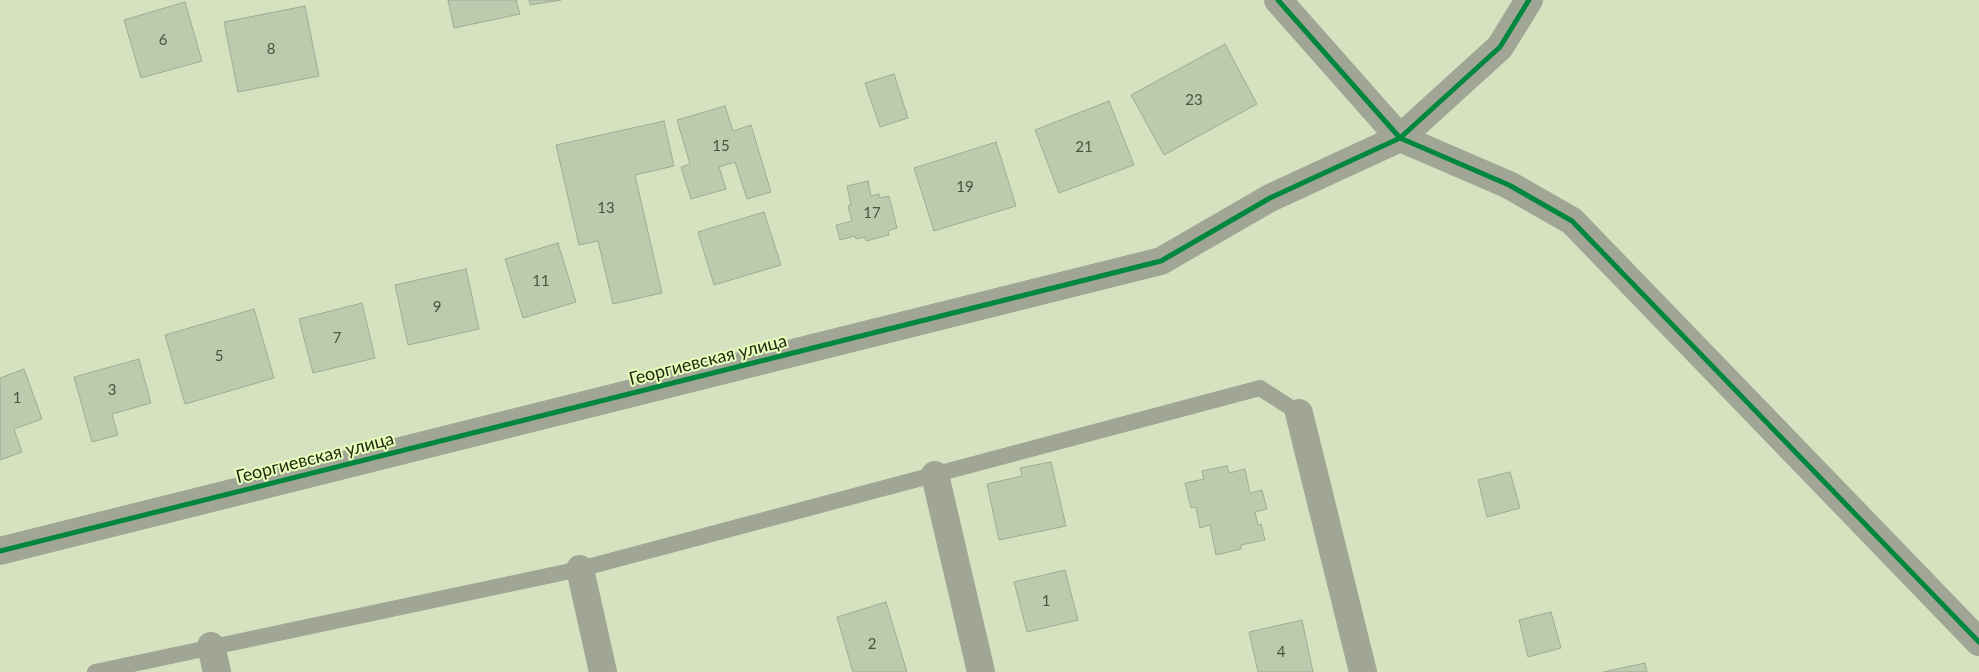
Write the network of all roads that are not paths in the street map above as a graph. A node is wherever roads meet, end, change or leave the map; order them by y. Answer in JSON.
{"nodes":[{"id":1,"x":1278,"y":0,"type":"edge"},
{"id":2,"x":1529,"y":0,"type":"edge"},
{"id":3,"x":1400,"y":138,"type":"junction"},
{"id":4,"x":1299,"y":413,"type":"joint"},
{"id":5,"x":935,"y":475,"type":"junction"},
{"id":6,"x":0,"y":551,"type":"edge"},
{"id":7,"x":580,"y":569,"type":"junction"},
{"id":8,"x":1979,"y":642,"type":"edge"},
{"id":9,"x":214,"y":659,"type":"edge"},
{"id":10,"x":95,"y":672,"type":"edge"},
{"id":11,"x":603,"y":672,"type":"edge"},
{"id":12,"x":981,"y":672,"type":"edge"},
{"id":13,"x":1363,"y":672,"type":"edge"}],
"edges":[{"from":1,"to":3,"type":"street"},
{"from":2,"to":3,"type":"street","name":"Георгиевская улица"},
{"from":3,"to":6,"type":"street","name":"Георгиевская улица"},
{"from":3,"to":8,"type":"street"},
{"from":4,"to":5,"type":"lane"},
{"from":4,"to":13,"type":"street"},
{"from":5,"to":7,"type":"lane"},
{"from":5,"to":12,"type":"street"},
{"from":7,"to":9,"type":"lane"},
{"from":7,"to":11,"type":"street"},
{"from":9,"to":10,"type":"lane"}]}
